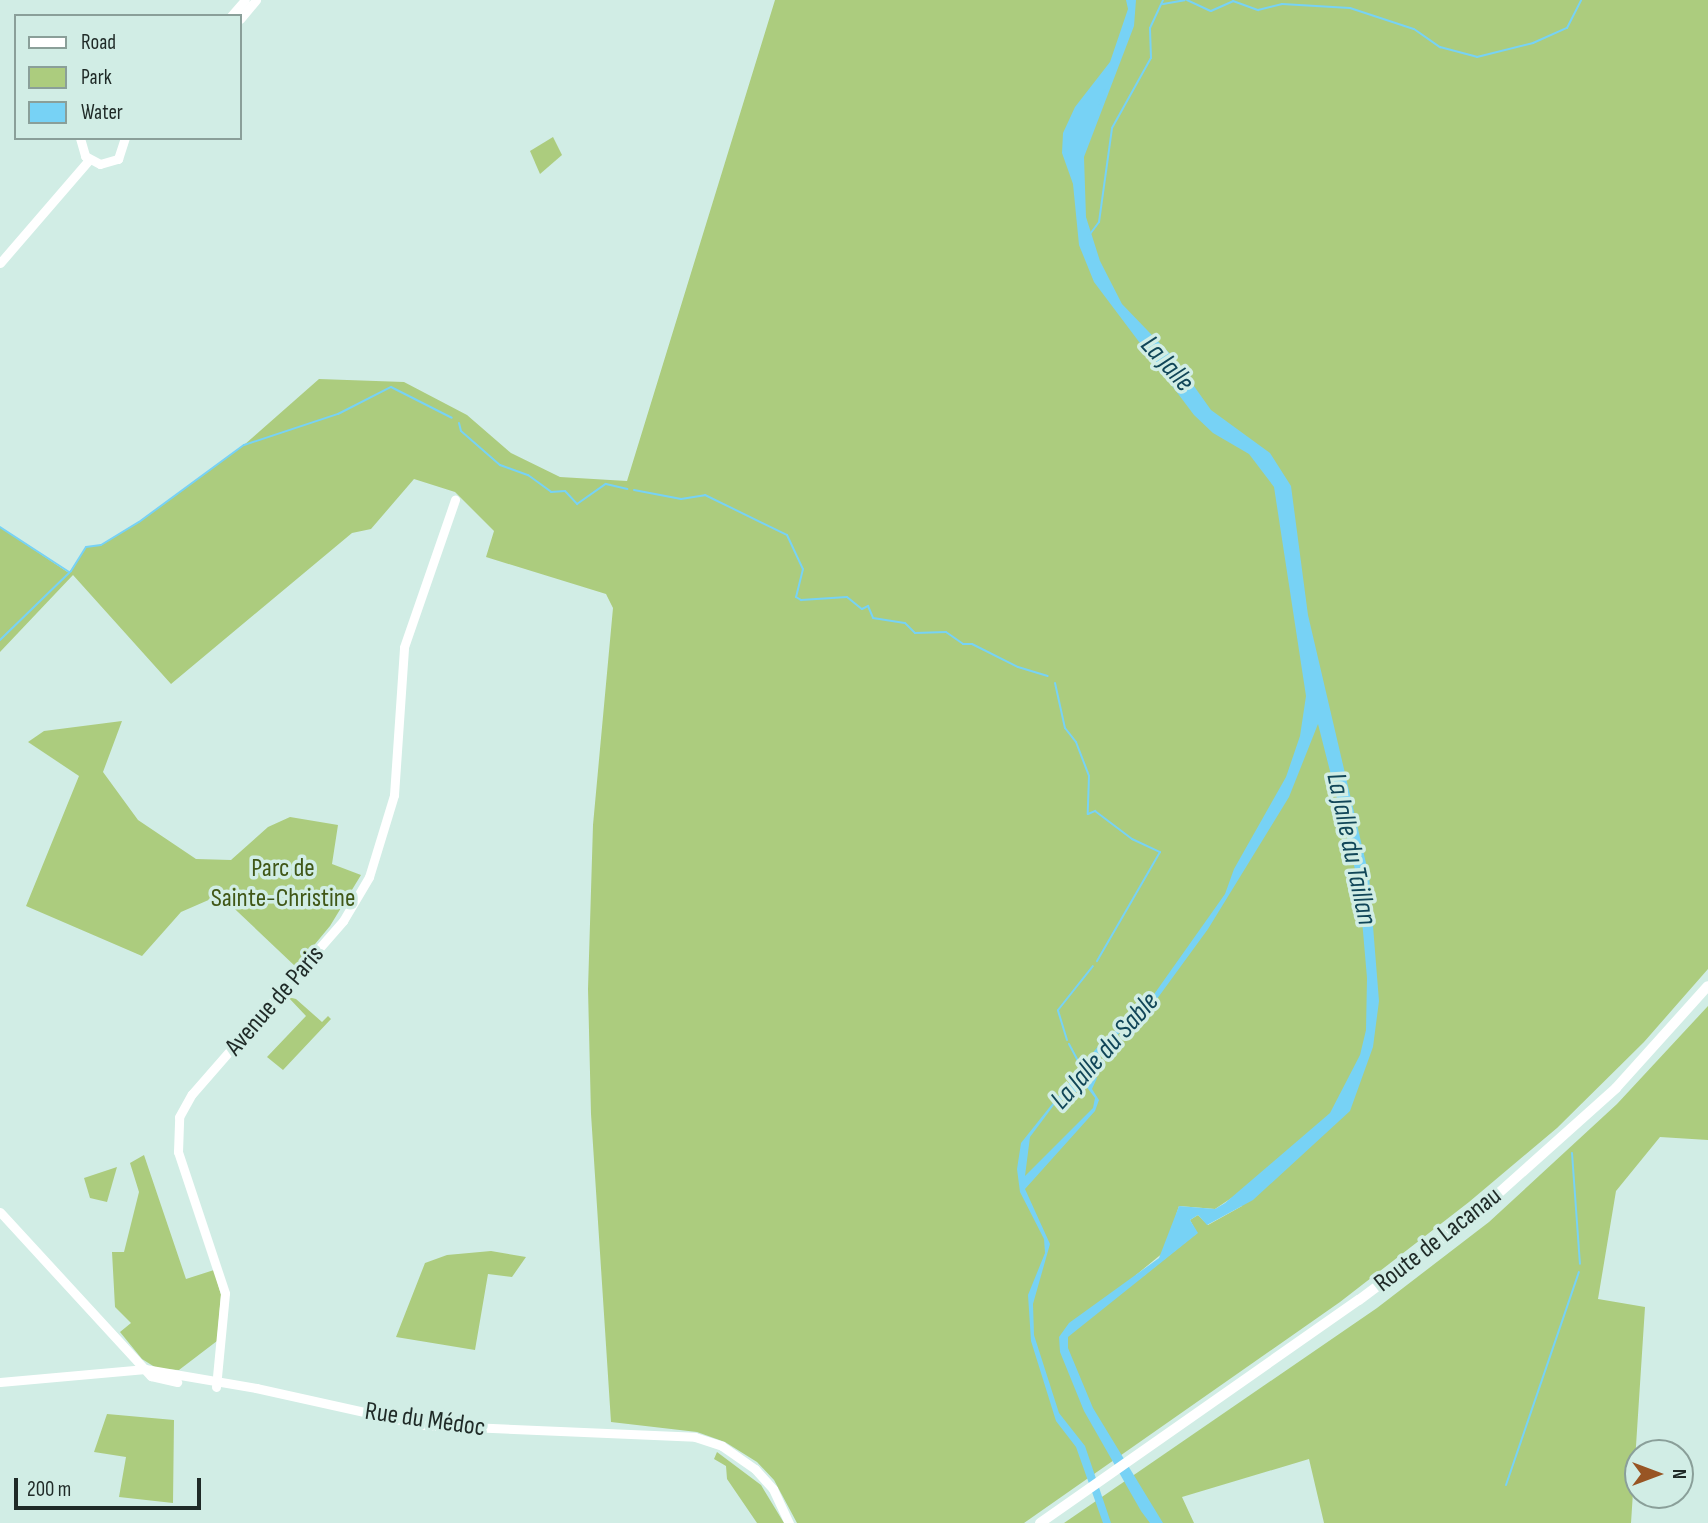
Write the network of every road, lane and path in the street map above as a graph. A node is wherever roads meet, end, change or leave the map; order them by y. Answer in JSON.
{"nodes":[{"id":1,"x":245,"y":0,"type":"edge"},
{"id":2,"x":256,"y":0,"type":"edge"},
{"id":3,"x":233,"y":14,"type":"edge"},
{"id":4,"x":242,"y":17,"type":"edge"},
{"id":5,"x":81,"y":140,"type":"edge"},
{"id":6,"x":125,"y":140,"type":"edge"},
{"id":7,"x":89,"y":160,"type":"junction"},
{"id":8,"x":0,"y":263,"type":"edge"},
{"id":9,"x":454,"y":500,"type":"dead end"},
{"id":10,"x":1708,"y":986,"type":"edge"},
{"id":11,"x":0,"y":1212,"type":"edge"},
{"id":12,"x":145,"y":1369,"type":"junction"},
{"id":13,"x":0,"y":1382,"type":"edge"},
{"id":14,"x":217,"y":1382,"type":"junction"},
{"id":15,"x":789,"y":1523,"type":"edge"},
{"id":16,"x":1040,"y":1523,"type":"edge"}],
"edges":[{"from":1,"to":3,"type":"street"},
{"from":2,"to":4,"type":"street"},
{"from":5,"to":7,"type":"street"},
{"from":6,"to":7,"type":"street"},
{"from":7,"to":8,"type":"street"},
{"from":9,"to":14,"type":"street","name":"Avenue de Paris"},
{"from":10,"to":16,"type":"main road","name":"Route de Lacanau"},
{"from":11,"to":12,"type":"street","name":"Rue du Médoc"},
{"from":12,"to":13,"type":"street"},
{"from":12,"to":14,"type":"street","name":"Rue du Médoc"},
{"from":14,"to":15,"type":"street","name":"Rue du Médoc"}]}
